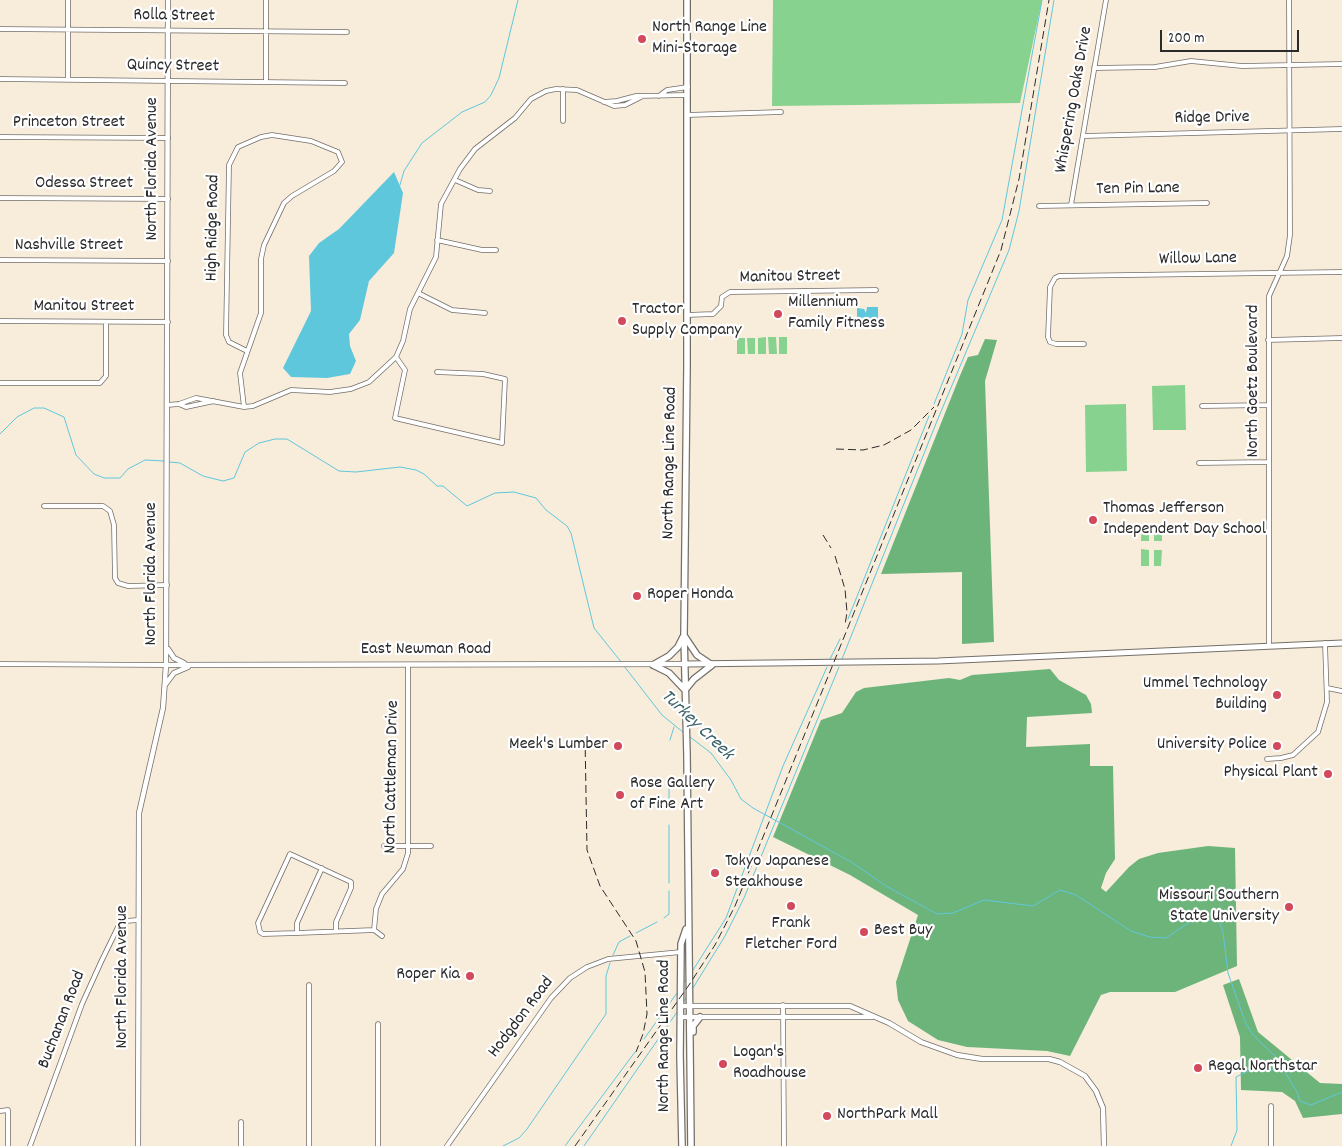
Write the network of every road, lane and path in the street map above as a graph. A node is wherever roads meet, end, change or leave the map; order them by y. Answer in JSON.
{"nodes":[{"id":1,"x":68,"y":0,"type":"edge"},
{"id":2,"x":168,"y":0,"type":"edge"},
{"id":3,"x":266,"y":0,"type":"edge"},
{"id":4,"x":687,"y":0,"type":"edge"},
{"id":5,"x":1106,"y":0,"type":"edge"},
{"id":6,"x":1289,"y":0,"type":"edge"},
{"id":7,"x":0,"y":29,"type":"edge"},
{"id":8,"x":69,"y":30,"type":"junction"},
{"id":9,"x":168,"y":31,"type":"junction"},
{"id":10,"x":266,"y":32,"type":"junction"},
{"id":11,"x":347,"y":32,"type":"dead end"},
{"id":12,"x":1342,"y":64,"type":"edge"},
{"id":13,"x":1289,"y":65,"type":"junction"},
{"id":14,"x":1094,"y":68,"type":"junction"},
{"id":15,"x":0,"y":79,"type":"edge"},
{"id":16,"x":68,"y":80,"type":"junction"},
{"id":17,"x":168,"y":81,"type":"junction"},
{"id":18,"x":266,"y":82,"type":"junction"},
{"id":19,"x":346,"y":82,"type":"dead end"},
{"id":20,"x":688,"y":87,"type":"junction"},
{"id":21,"x":563,"y":89,"type":"junction"},
{"id":22,"x":688,"y":95,"type":"junction"},
{"id":23,"x":659,"y":96,"type":"junction"},
{"id":24,"x":781,"y":112,"type":"dead end"},
{"id":25,"x":687,"y":115,"type":"junction"},
{"id":26,"x":563,"y":121,"type":"dead end"},
{"id":27,"x":1342,"y":129,"type":"edge"},
{"id":28,"x":1290,"y":131,"type":"junction"},
{"id":29,"x":1084,"y":136,"type":"junction"},
{"id":30,"x":0,"y":137,"type":"edge"},
{"id":31,"x":168,"y":138,"type":"junction"},
{"id":32,"x":455,"y":180,"type":"junction"},
{"id":33,"x":490,"y":192,"type":"dead end"},
{"id":34,"x":0,"y":198,"type":"edge"},
{"id":35,"x":168,"y":200,"type":"junction"},
{"id":36,"x":1207,"y":202,"type":"dead end"},
{"id":37,"x":1071,"y":205,"type":"junction"},
{"id":38,"x":1039,"y":206,"type":"dead end"},
{"id":39,"x":437,"y":240,"type":"junction"},
{"id":40,"x":496,"y":250,"type":"dead end"},
{"id":41,"x":0,"y":260,"type":"edge"},
{"id":42,"x":168,"y":261,"type":"junction"},
{"id":43,"x":1342,"y":272,"type":"edge"},
{"id":44,"x":1279,"y":273,"type":"junction"},
{"id":45,"x":876,"y":290,"type":"dead end"},
{"id":46,"x":418,"y":293,"type":"junction"},
{"id":47,"x":485,"y":313,"type":"dead end"},
{"id":48,"x":687,"y":315,"type":"junction"},
{"id":49,"x":0,"y":321,"type":"edge"},
{"id":50,"x":106,"y":322,"type":"junction"},
{"id":51,"x":168,"y":322,"type":"junction"},
{"id":52,"x":1342,"y":338,"type":"edge"},
{"id":53,"x":1268,"y":340,"type":"junction"},
{"id":54,"x":1084,"y":344,"type":"dead end"},
{"id":55,"x":247,"y":351,"type":"junction"},
{"id":56,"x":396,"y":358,"type":"junction"},
{"id":57,"x":437,"y":372,"type":"dead end"},
{"id":58,"x":0,"y":383,"type":"edge"},
{"id":59,"x":214,"y":402,"type":"junction"},
{"id":60,"x":179,"y":404,"type":"junction"},
{"id":61,"x":167,"y":405,"type":"junction"},
{"id":62,"x":1269,"y":405,"type":"junction"},
{"id":63,"x":1202,"y":406,"type":"dead end"},
{"id":64,"x":244,"y":407,"type":"junction"},
{"id":65,"x":1269,"y":462,"type":"junction"},
{"id":66,"x":1199,"y":463,"type":"dead end"},
{"id":67,"x":44,"y":506,"type":"dead end"},
{"id":68,"x":167,"y":585,"type":"junction"},
{"id":69,"x":684,"y":635,"type":"junction"},
{"id":70,"x":1342,"y":643,"type":"edge"},
{"id":71,"x":1325,"y":644,"type":"junction"},
{"id":72,"x":166,"y":646,"type":"junction"},
{"id":73,"x":1269,"y":646,"type":"junction"},
{"id":74,"x":0,"y":664,"type":"edge"},
{"id":75,"x":685,"y":664,"type":"junction"},
{"id":76,"x":712,"y":664,"type":"junction"},
{"id":77,"x":166,"y":665,"type":"junction"},
{"id":78,"x":195,"y":665,"type":"junction"},
{"id":79,"x":408,"y":665,"type":"junction"},
{"id":80,"x":653,"y":665,"type":"junction"},
{"id":81,"x":165,"y":686,"type":"junction"},
{"id":82,"x":1328,"y":688,"type":"junction"},
{"id":83,"x":685,"y":690,"type":"junction"},
{"id":84,"x":1342,"y":691,"type":"edge"},
{"id":85,"x":1267,"y":759,"type":"dead end"},
{"id":86,"x":384,"y":846,"type":"dead end"},
{"id":87,"x":408,"y":846,"type":"junction"},
{"id":88,"x":431,"y":846,"type":"dead end"},
{"id":89,"x":322,"y":868,"type":"junction"},
{"id":90,"x":123,"y":915,"type":"dead end"},
{"id":91,"x":138,"y":920,"type":"junction"},
{"id":92,"x":118,"y":926,"type":"junction"},
{"id":93,"x":687,"y":927,"type":"junction"},
{"id":94,"x":374,"y":930,"type":"junction"},
{"id":95,"x":336,"y":931,"type":"junction"},
{"id":96,"x":297,"y":933,"type":"junction"},
{"id":97,"x":382,"y":936,"type":"dead end"},
{"id":98,"x":681,"y":952,"type":"junction"},
{"id":99,"x":309,"y":985,"type":"dead end"},
{"id":100,"x":783,"y":1005,"type":"junction"},
{"id":101,"x":680,"y":1006,"type":"junction"},
{"id":102,"x":690,"y":1006,"type":"junction"},
{"id":103,"x":783,"y":1016,"type":"junction"},
{"id":104,"x":680,"y":1017,"type":"junction"},
{"id":105,"x":690,"y":1017,"type":"junction"},
{"id":106,"x":700,"y":1017,"type":"junction"},
{"id":107,"x":874,"y":1017,"type":"junction"},
{"id":108,"x":378,"y":1024,"type":"dead end"},
{"id":109,"x":689,"y":1096,"type":"junction"},
{"id":110,"x":1271,"y":1106,"type":"dead end"},
{"id":111,"x":0,"y":1111,"type":"edge"},
{"id":112,"x":241,"y":1122,"type":"dead end"},
{"id":113,"x":8,"y":1146,"type":"edge"},
{"id":114,"x":30,"y":1146,"type":"edge"},
{"id":115,"x":138,"y":1146,"type":"edge"},
{"id":116,"x":241,"y":1146,"type":"edge"},
{"id":117,"x":309,"y":1146,"type":"edge"},
{"id":118,"x":378,"y":1146,"type":"edge"},
{"id":119,"x":447,"y":1146,"type":"edge"},
{"id":120,"x":682,"y":1146,"type":"edge"},
{"id":121,"x":691,"y":1146,"type":"edge"},
{"id":122,"x":784,"y":1146,"type":"edge"},
{"id":123,"x":1104,"y":1146,"type":"edge"},
{"id":124,"x":1271,"y":1146,"type":"edge"}],
"edges":[{"from":1,"to":8,"type":"street"},
{"from":2,"to":9,"type":"street","name":"North Florida Avenue"},
{"from":3,"to":10,"type":"street"},
{"from":4,"to":20,"type":"main road","name":"North Range Line Road"},
{"from":5,"to":14,"type":"street","name":"Whispering Oaks Drive"},
{"from":6,"to":13,"type":"street","name":"North Goetz Boulevard"},
{"from":7,"to":8,"type":"street","name":"Rolla Street"},
{"from":8,"to":9,"type":"street","name":"Rolla Street"},
{"from":8,"to":16,"type":"street"},
{"from":9,"to":10,"type":"street","name":"Rolla Street"},
{"from":9,"to":17,"type":"street","name":"North Florida Avenue"},
{"from":10,"to":11,"type":"street","name":"Rolla Street"},
{"from":10,"to":18,"type":"street"},
{"from":12,"to":13,"type":"street"},
{"from":13,"to":14,"type":"street"},
{"from":13,"to":28,"type":"street","name":"North Goetz Boulevard"},
{"from":14,"to":29,"type":"street","name":"Whispering Oaks Drive"},
{"from":15,"to":16,"type":"street","name":"Quincy Street"},
{"from":16,"to":17,"type":"street","name":"Quincy Street"},
{"from":17,"to":18,"type":"street","name":"Quincy Street"},
{"from":17,"to":31,"type":"street","name":"North Florida Avenue"},
{"from":18,"to":19,"type":"street","name":"Quincy Street"},
{"from":20,"to":22,"type":"main road","name":"North Range Line Road"},
{"from":20,"to":23,"type":"street"},
{"from":21,"to":23,"type":"street"},
{"from":21,"to":26,"type":"street"},
{"from":21,"to":32,"type":"street"},
{"from":22,"to":23,"type":"street"},
{"from":22,"to":25,"type":"main road","name":"North Range Line Road"},
{"from":24,"to":25,"type":"street"},
{"from":25,"to":48,"type":"main road","name":"North Range Line Road"},
{"from":27,"to":28,"type":"street","name":"Ridge Drive"},
{"from":28,"to":29,"type":"street","name":"Ridge Drive"},
{"from":28,"to":44,"type":"street","name":"North Goetz Boulevard"},
{"from":29,"to":37,"type":"street","name":"Whispering Oaks Drive"},
{"from":30,"to":31,"type":"street","name":"Princeton Street"},
{"from":31,"to":35,"type":"street","name":"North Florida Avenue"},
{"from":32,"to":33,"type":"street"},
{"from":32,"to":39,"type":"street"},
{"from":34,"to":35,"type":"street","name":"Odessa Street"},
{"from":35,"to":42,"type":"street","name":"North Florida Avenue"},
{"from":36,"to":37,"type":"street","name":"Ten Pin Lane"},
{"from":37,"to":38,"type":"street","name":"Ten Pin Lane"},
{"from":39,"to":40,"type":"street"},
{"from":39,"to":46,"type":"street"},
{"from":41,"to":42,"type":"street","name":"Nashville Street"},
{"from":42,"to":51,"type":"street","name":"North Florida Avenue"},
{"from":43,"to":44,"type":"street","name":"Willow Lane"},
{"from":44,"to":53,"type":"street","name":"North Goetz Boulevard"},
{"from":44,"to":54,"type":"street","name":"Willow Lane"},
{"from":45,"to":48,"type":"street","name":"Manitou Street"},
{"from":46,"to":47,"type":"street"},
{"from":46,"to":56,"type":"street"},
{"from":48,"to":69,"type":"main road","name":"North Range Line Road"},
{"from":49,"to":50,"type":"street","name":"Manitou Street"},
{"from":50,"to":51,"type":"street","name":"Manitou Street"},
{"from":50,"to":58,"type":"street"},
{"from":51,"to":61,"type":"street","name":"North Florida Avenue"},
{"from":52,"to":53,"type":"street"},
{"from":53,"to":62,"type":"street","name":"North Goetz Boulevard"},
{"from":55,"to":55,"type":"street","name":"High Ridge Road"},
{"from":55,"to":64,"type":"street"},
{"from":56,"to":57,"type":"street"},
{"from":56,"to":64,"type":"street"},
{"from":59,"to":60,"type":"street"},
{"from":59,"to":60,"type":"street"},
{"from":59,"to":64,"type":"street"},
{"from":60,"to":61,"type":"street"},
{"from":61,"to":68,"type":"street","name":"North Florida Avenue"},
{"from":62,"to":63,"type":"street"},
{"from":62,"to":65,"type":"street","name":"North Goetz Boulevard"},
{"from":65,"to":66,"type":"street"},
{"from":65,"to":73,"type":"street","name":"North Goetz Boulevard"},
{"from":67,"to":68,"type":"street"},
{"from":68,"to":72,"type":"street","name":"North Florida Avenue"},
{"from":69,"to":75,"type":"main road","name":"North Range Line Road"},
{"from":69,"to":76,"type":"main road"},
{"from":69,"to":80,"type":"main road"},
{"from":70,"to":71,"type":"main road"},
{"from":71,"to":73,"type":"main road"},
{"from":71,"to":82,"type":"street"},
{"from":72,"to":77,"type":"street","name":"North Florida Avenue"},
{"from":72,"to":78,"type":"street"},
{"from":73,"to":76,"type":"main road"},
{"from":74,"to":77,"type":"street"},
{"from":75,"to":76,"type":"main road"},
{"from":75,"to":80,"type":"street","name":"East Newman Road"},
{"from":75,"to":83,"type":"main road","name":"North Range Line Road"},
{"from":76,"to":83,"type":"main road"},
{"from":77,"to":78,"type":"street","name":"East Newman Road"},
{"from":77,"to":81,"type":"street","name":"North Florida Avenue"},
{"from":78,"to":79,"type":"street","name":"East Newman Road"},
{"from":78,"to":81,"type":"street"},
{"from":79,"to":80,"type":"street","name":"East Newman Road"},
{"from":79,"to":87,"type":"street","name":"North Cattleman Drive"},
{"from":80,"to":83,"type":"main road"},
{"from":81,"to":91,"type":"street","name":"North Florida Avenue"},
{"from":82,"to":84,"type":"street"},
{"from":82,"to":85,"type":"street"},
{"from":83,"to":93,"type":"main road","name":"North Range Line Road"},
{"from":86,"to":87,"type":"street"},
{"from":87,"to":88,"type":"street"},
{"from":87,"to":94,"type":"street","name":"North Cattleman Drive"},
{"from":89,"to":95,"type":"street"},
{"from":89,"to":96,"type":"street"},
{"from":89,"to":96,"type":"street"},
{"from":90,"to":92,"type":"street","name":"Buchanan Road"},
{"from":91,"to":92,"type":"street"},
{"from":91,"to":115,"type":"street","name":"North Florida Avenue"},
{"from":92,"to":114,"type":"street","name":"Buchanan Road"},
{"from":93,"to":98,"type":"main road","name":"North Range Line Road"},
{"from":93,"to":102,"type":"main road","name":"North Range Line Road"},
{"from":94,"to":95,"type":"street"},
{"from":94,"to":97,"type":"street"},
{"from":95,"to":96,"type":"street"},
{"from":98,"to":101,"type":"main road","name":"North Range Line Road"},
{"from":98,"to":119,"type":"street","name":"Hodgdon Road"},
{"from":99,"to":117,"type":"street"},
{"from":100,"to":102,"type":"street"},
{"from":100,"to":103,"type":"street"},
{"from":100,"to":107,"type":"street"},
{"from":101,"to":102,"type":"street"},
{"from":101,"to":104,"type":"main road","name":"North Range Line Road"},
{"from":102,"to":105,"type":"main road","name":"North Range Line Road"},
{"from":103,"to":106,"type":"street"},
{"from":103,"to":107,"type":"street"},
{"from":103,"to":122,"type":"street"},
{"from":104,"to":105,"type":"street"},
{"from":104,"to":120,"type":"main road","name":"North Range Line Road"},
{"from":105,"to":106,"type":"street"},
{"from":105,"to":109,"type":"main road","name":"North Range Line Road"},
{"from":106,"to":109,"type":"main road"},
{"from":107,"to":123,"type":"street"},
{"from":108,"to":118,"type":"street"},
{"from":109,"to":121,"type":"main road","name":"North Range Line Road"},
{"from":110,"to":124,"type":"street"},
{"from":111,"to":113,"type":"street"},
{"from":112,"to":116,"type":"street"}]}
